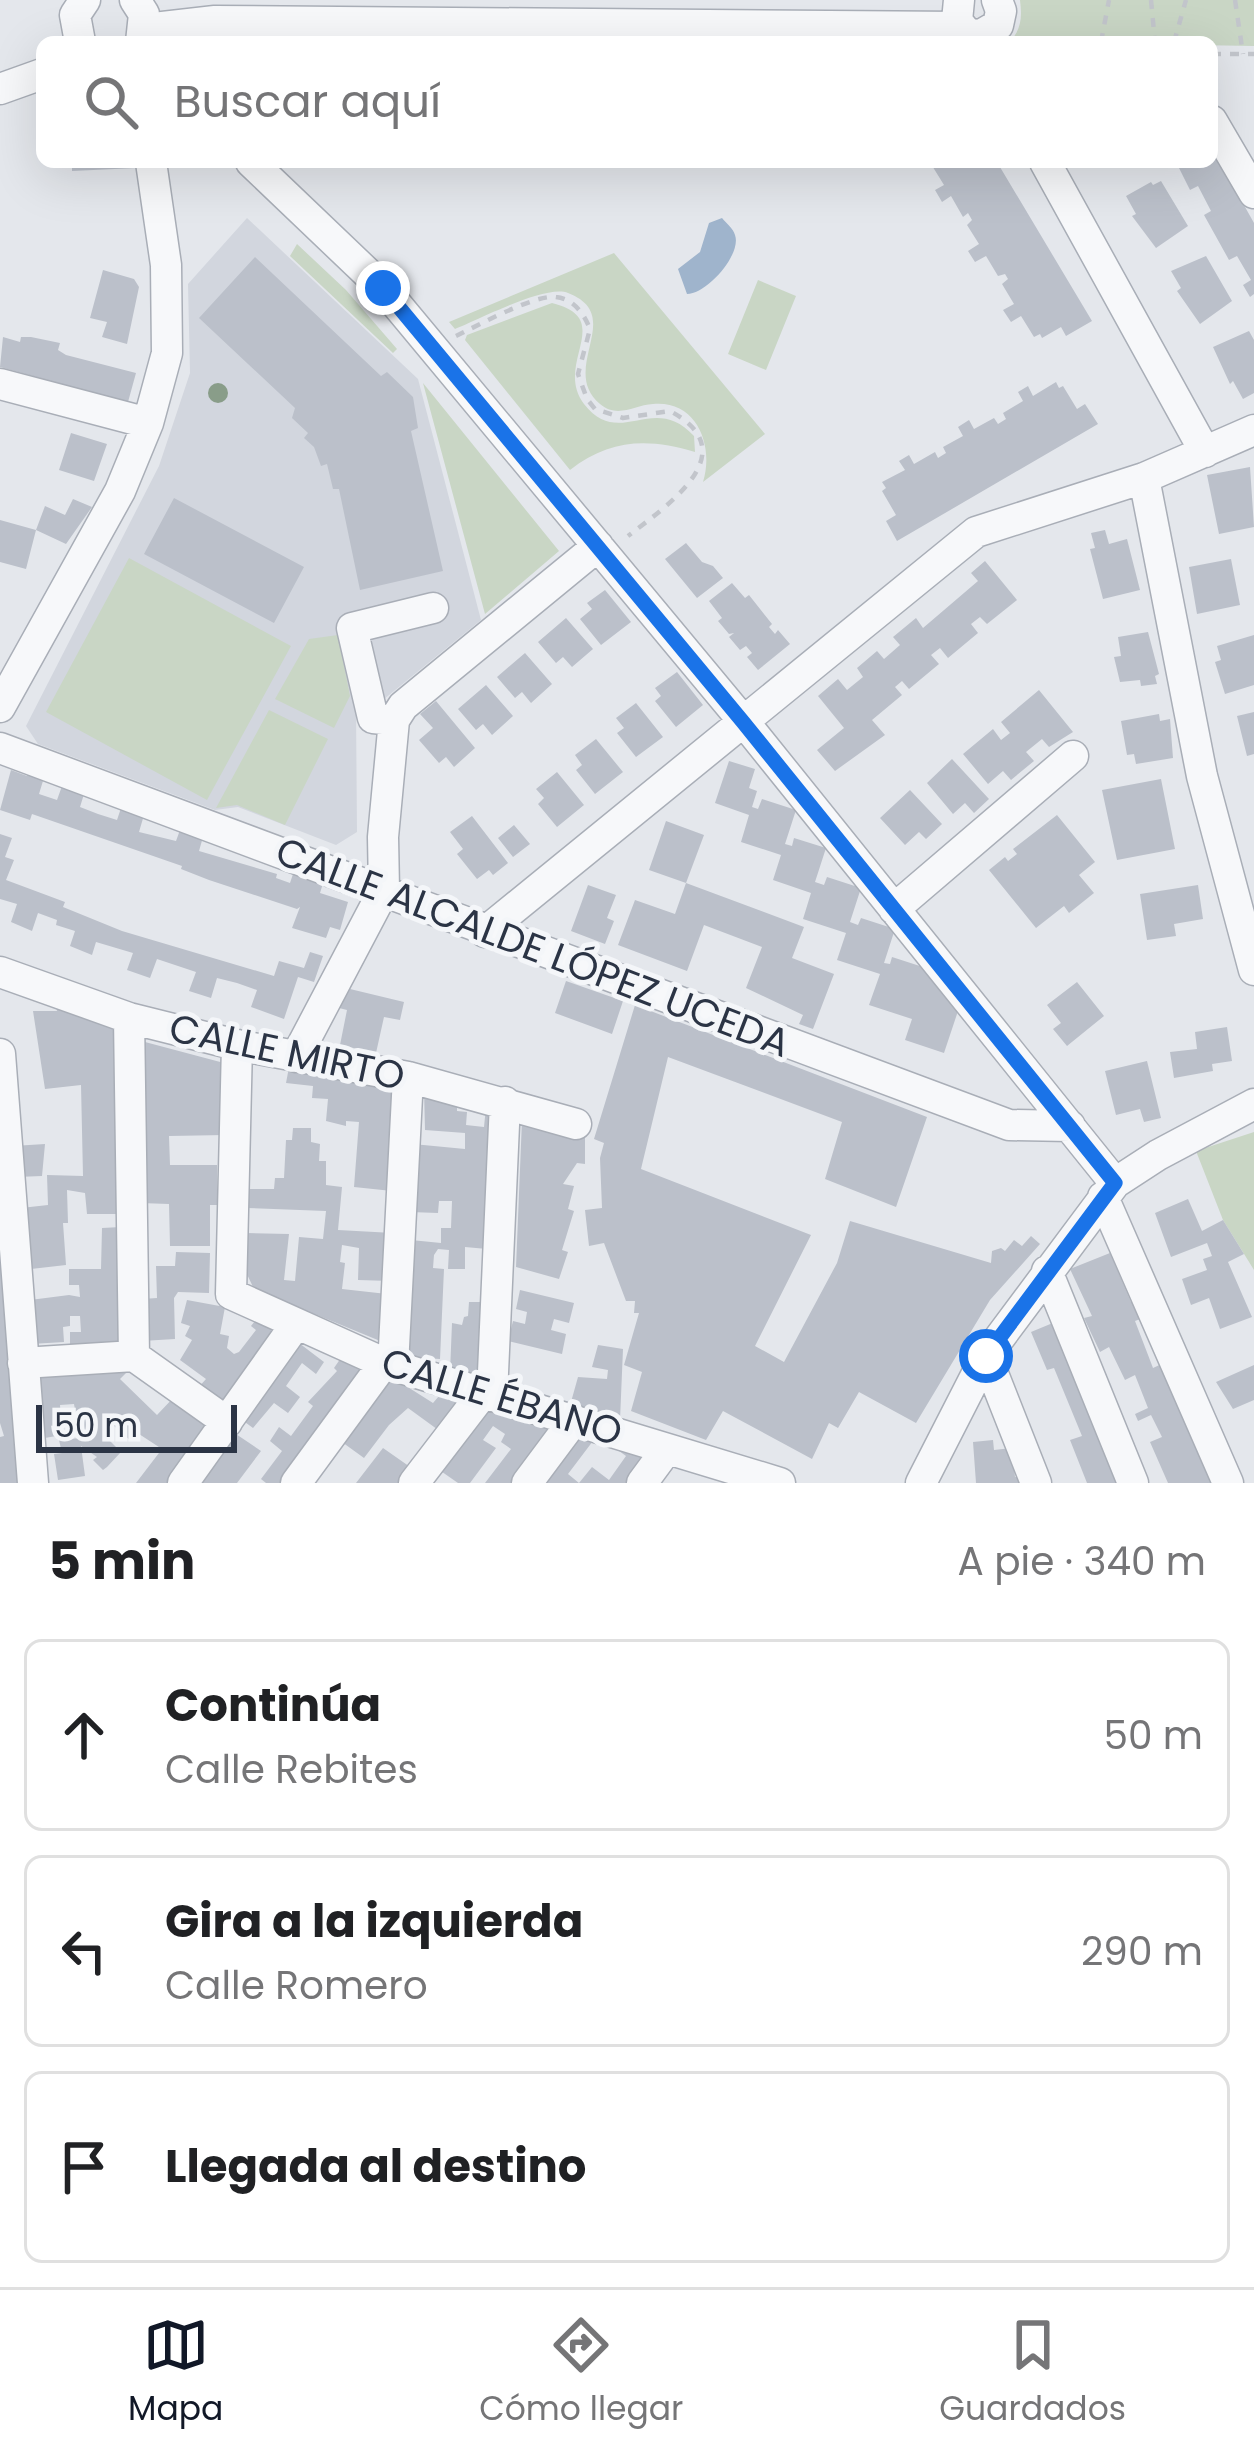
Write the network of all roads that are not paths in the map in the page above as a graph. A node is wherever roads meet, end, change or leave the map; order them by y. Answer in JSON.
{"nodes":[{"id":1,"x":997,"y":0,"type":"edge"},
{"id":2,"x":82,"y":1,"type":"edge"},
{"id":3,"x":140,"y":24,"type":"edge"},
{"id":4,"x":970,"y":26,"type":"edge"},
{"id":5,"x":79,"y":36,"type":"edge"},
{"id":6,"x":36,"y":76,"type":"edge"},
{"id":7,"x":0,"y":89,"type":"edge"},
{"id":8,"x":1218,"y":131,"type":"edge"},
{"id":9,"x":152,"y":168,"type":"edge"},
{"id":10,"x":168,"y":168,"type":"edge"},
{"id":11,"x":257,"y":168,"type":"edge"},
{"id":12,"x":1048,"y":168,"type":"edge"},
{"id":13,"x":1254,"y":193,"type":"edge"},
{"id":14,"x":160,"y":206,"type":"junction"},
{"id":15,"x":0,"y":384,"type":"edge"},
{"id":16,"x":148,"y":423,"type":"junction"},
{"id":17,"x":1254,"y":430,"type":"edge"},
{"id":18,"x":1205,"y":452,"type":"junction"},
{"id":19,"x":1144,"y":478,"type":"junction"},
{"id":20,"x":609,"y":544,"type":"junction"},
{"id":21,"x":433,"y":608,"type":"dead end"},
{"id":22,"x":0,"y":707,"type":"edge"},
{"id":23,"x":394,"y":720,"type":"junction"},
{"id":24,"x":743,"y":722,"type":"junction"},
{"id":25,"x":0,"y":748,"type":"edge"},
{"id":26,"x":1073,"y":756,"type":"dead end"},
{"id":27,"x":383,"y":890,"type":"junction"},
{"id":28,"x":894,"y":909,"type":"junction"},
{"id":29,"x":485,"y":932,"type":"junction"},
{"id":30,"x":1254,"y":970,"type":"edge"},
{"id":31,"x":0,"y":973,"type":"edge"},
{"id":32,"x":129,"y":1018,"type":"junction"},
{"id":33,"x":237,"y":1045,"type":"junction"},
{"id":34,"x":0,"y":1054,"type":"edge"},
{"id":35,"x":296,"y":1057,"type":"junction"},
{"id":36,"x":408,"y":1077,"type":"junction"},
{"id":37,"x":506,"y":1102,"type":"junction"},
{"id":38,"x":1254,"y":1104,"type":"edge"},
{"id":39,"x":576,"y":1124,"type":"dead end"},
{"id":40,"x":1070,"y":1126,"type":"junction"},
{"id":41,"x":1109,"y":1190,"type":"junction"},
{"id":42,"x":1047,"y":1271,"type":"junction"},
{"id":43,"x":296,"y":1324,"type":"junction"},
{"id":44,"x":986,"y":1356,"type":"junction"},
{"id":45,"x":134,"y":1357,"type":"junction"},
{"id":46,"x":23,"y":1363,"type":"junction"},
{"id":47,"x":388,"y":1364,"type":"junction"},
{"id":48,"x":487,"y":1394,"type":"junction"},
{"id":49,"x":574,"y":1420,"type":"junction"},
{"id":50,"x":227,"y":1422,"type":"junction"},
{"id":51,"x":667,"y":1449,"type":"junction"},
{"id":52,"x":769,"y":1482,"type":"edge"},
{"id":53,"x":33,"y":1483,"type":"edge"},
{"id":54,"x":183,"y":1483,"type":"edge"},
{"id":55,"x":296,"y":1483,"type":"edge"},
{"id":56,"x":414,"y":1483,"type":"edge"},
{"id":57,"x":526,"y":1483,"type":"edge"},
{"id":58,"x":642,"y":1483,"type":"edge"},
{"id":59,"x":921,"y":1483,"type":"edge"},
{"id":60,"x":1036,"y":1483,"type":"edge"},
{"id":61,"x":1133,"y":1483,"type":"edge"},
{"id":62,"x":1228,"y":1483,"type":"edge"}],
"edges":[{"from":1,"to":4,"type":"street"},
{"from":2,"to":5,"type":"street"},
{"from":3,"to":4,"type":"street"},
{"from":6,"to":7,"type":"street"},
{"from":8,"to":13,"type":"street"},
{"from":9,"to":14,"type":"street"},
{"from":10,"to":14,"type":"street"},
{"from":11,"to":20,"type":"street"},
{"from":12,"to":18,"type":"street"},
{"from":14,"to":16,"type":"street"},
{"from":15,"to":16,"type":"street"},
{"from":16,"to":22,"type":"street"},
{"from":17,"to":18,"type":"street"},
{"from":18,"to":19,"type":"street"},
{"from":19,"to":24,"type":"street"},
{"from":19,"to":30,"type":"street"},
{"from":20,"to":23,"type":"street"},
{"from":20,"to":24,"type":"street"},
{"from":21,"to":23,"type":"street"},
{"from":23,"to":27,"type":"street"},
{"from":24,"to":28,"type":"street"},
{"from":24,"to":29,"type":"street"},
{"from":25,"to":27,"type":"street","name":"CALLE ALCALDE LÓPEZ UCEDA"},
{"from":26,"to":28,"type":"street"},
{"from":27,"to":29,"type":"street","name":"CALLE ALCALDE LÓPEZ UCEDA"},
{"from":27,"to":35,"type":"street"},
{"from":28,"to":40,"type":"street"},
{"from":29,"to":40,"type":"street","name":"CALLE ALCALDE LÓPEZ UCEDA"},
{"from":31,"to":32,"type":"street","name":"CALLE MIRTO"},
{"from":32,"to":33,"type":"street","name":"CALLE MIRTO"},
{"from":32,"to":45,"type":"street"},
{"from":33,"to":35,"type":"street","name":"CALLE MIRTO"},
{"from":33,"to":43,"type":"street","name":"CALLE ÉBANO"},
{"from":34,"to":46,"type":"street"},
{"from":35,"to":36,"type":"street","name":"CALLE MIRTO"},
{"from":36,"to":37,"type":"street","name":"CALLE MIRTO"},
{"from":36,"to":47,"type":"street"},
{"from":37,"to":39,"type":"street","name":"CALLE MIRTO"},
{"from":37,"to":48,"type":"street"},
{"from":38,"to":41,"type":"street"},
{"from":40,"to":41,"type":"street"},
{"from":41,"to":42,"type":"street"},
{"from":41,"to":62,"type":"street"},
{"from":42,"to":44,"type":"street"},
{"from":42,"to":61,"type":"street"},
{"from":43,"to":47,"type":"street","name":"CALLE ÉBANO"},
{"from":43,"to":50,"type":"street"},
{"from":44,"to":59,"type":"street"},
{"from":44,"to":60,"type":"street"},
{"from":45,"to":46,"type":"street"},
{"from":45,"to":50,"type":"street"},
{"from":46,"to":53,"type":"street"},
{"from":47,"to":48,"type":"street","name":"CALLE ÉBANO"},
{"from":47,"to":55,"type":"street"},
{"from":48,"to":49,"type":"street","name":"CALLE ÉBANO"},
{"from":48,"to":56,"type":"street"},
{"from":49,"to":51,"type":"street","name":"CALLE ÉBANO"},
{"from":49,"to":57,"type":"street"},
{"from":50,"to":54,"type":"street"},
{"from":51,"to":52,"type":"street","name":"CALLE ÉBANO"},
{"from":51,"to":58,"type":"street"}]}
